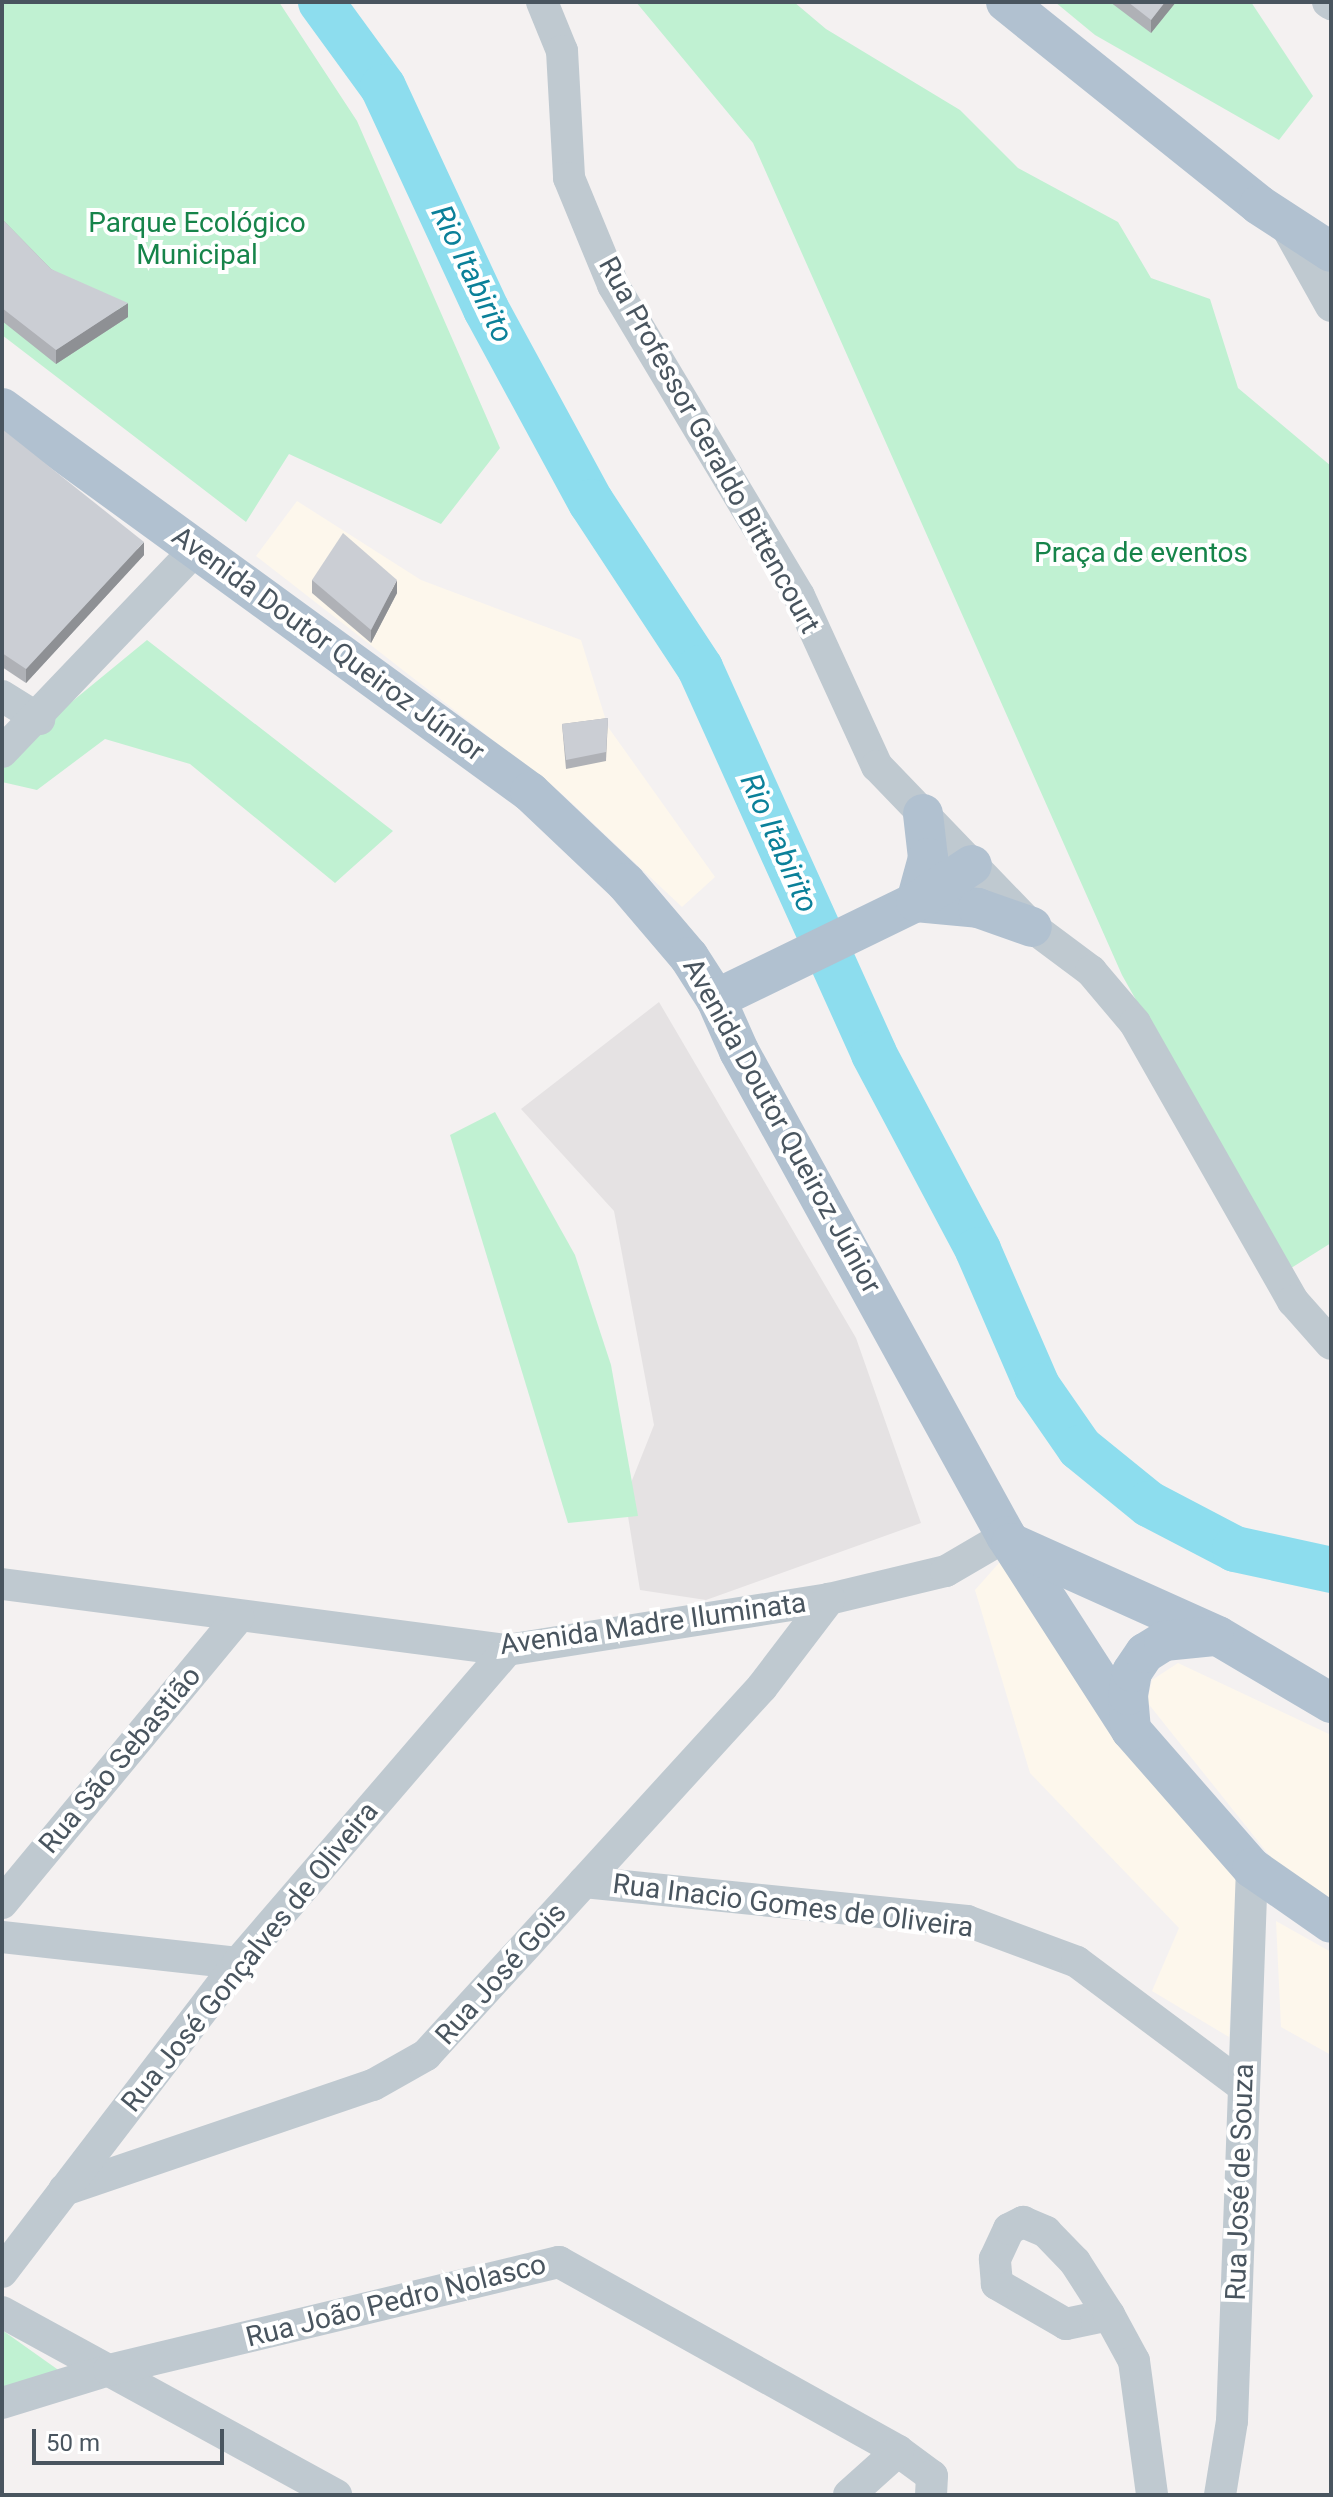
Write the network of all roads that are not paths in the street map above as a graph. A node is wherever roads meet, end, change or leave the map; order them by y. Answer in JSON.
{"nodes":[{"id":1,"x":542,"y":2,"type":"edge"},
{"id":2,"x":1006,"y":2,"type":"edge"},
{"id":3,"x":1284,"y":222,"type":"junction"},
{"id":4,"x":1331,"y":252,"type":"edge"},
{"id":5,"x":1331,"y":306,"type":"edge"},
{"id":6,"x":2,"y":408,"type":"edge"},
{"id":7,"x":197,"y":548,"type":"junction"},
{"id":8,"x":2,"y":696,"type":"edge"},
{"id":9,"x":39,"y":719,"type":"junction"},
{"id":10,"x":2,"y":752,"type":"edge"},
{"id":11,"x":923,"y":814,"type":"junction"},
{"id":12,"x":972,"y":865,"type":"junction"},
{"id":13,"x":907,"y":906,"type":"junction"},
{"id":14,"x":1032,"y":927,"type":"junction"},
{"id":15,"x":716,"y":999,"type":"junction"},
{"id":16,"x":1331,"y":1344,"type":"edge"},
{"id":17,"x":1009,"y":1540,"type":"junction"},
{"id":18,"x":2,"y":1584,"type":"edge"},
{"id":19,"x":829,"y":1599,"type":"junction"},
{"id":20,"x":239,"y":1617,"type":"junction"},
{"id":21,"x":1218,"y":1636,"type":"junction"},
{"id":22,"x":507,"y":1650,"type":"junction"},
{"id":23,"x":1331,"y":1703,"type":"edge"},
{"id":24,"x":1131,"y":1730,"type":"junction"},
{"id":25,"x":1252,"y":1868,"type":"junction"},
{"id":26,"x":584,"y":1882,"type":"junction"},
{"id":27,"x":2,"y":1903,"type":"edge"},
{"id":28,"x":1331,"y":1923,"type":"edge"},
{"id":29,"x":2,"y":1937,"type":"edge"},
{"id":30,"x":238,"y":1963,"type":"junction"},
{"id":31,"x":1243,"y":2086,"type":"junction"},
{"id":32,"x":64,"y":2190,"type":"junction"},
{"id":33,"x":2,"y":2272,"type":"edge"},
{"id":34,"x":2,"y":2312,"type":"edge"},
{"id":35,"x":1109,"y":2315,"type":"dead end"},
{"id":36,"x":109,"y":2370,"type":"junction"},
{"id":37,"x":2,"y":2403,"type":"edge"},
{"id":38,"x":898,"y":2451,"type":"junction"},
{"id":39,"x":932,"y":2486,"type":"edge"},
{"id":40,"x":336,"y":2495,"type":"edge"},
{"id":41,"x":849,"y":2495,"type":"edge"},
{"id":42,"x":1152,"y":2495,"type":"edge"},
{"id":43,"x":1220,"y":2495,"type":"edge"}],
"edges":[{"from":1,"to":11,"type":"street","name":"Rua Professor Geraldo Bittencourt"},
{"from":2,"to":3,"type":"main road"},
{"from":3,"to":4,"type":"main road"},
{"from":3,"to":5,"type":"street"},
{"from":6,"to":7,"type":"main road","name":"Avenida Doutor Queiroz Júnior"},
{"from":7,"to":9,"type":"street"},
{"from":7,"to":15,"type":"main road","name":"Avenida Doutor Queiroz Júnior"},
{"from":8,"to":9,"type":"street"},
{"from":9,"to":10,"type":"street"},
{"from":11,"to":12,"type":"street","name":"Rua Professor Geraldo Bittencourt"},
{"from":11,"to":13,"type":"main road"},
{"from":12,"to":13,"type":"main road"},
{"from":12,"to":14,"type":"street","name":"Rua Professor Geraldo Bittencourt"},
{"from":13,"to":14,"type":"main road"},
{"from":13,"to":15,"type":"main road"},
{"from":14,"to":16,"type":"street","name":"Rua Professor Geraldo Bittencourt"},
{"from":15,"to":17,"type":"main road","name":"Avenida Doutor Queiroz Júnior"},
{"from":17,"to":19,"type":"street","name":"Avenida Madre Iluminata"},
{"from":17,"to":21,"type":"main road"},
{"from":17,"to":24,"type":"main road","name":"Avenida Doutor Queiroz Júnior"},
{"from":18,"to":20,"type":"street","name":"Avenida Madre Iluminata"},
{"from":19,"to":22,"type":"street","name":"Avenida Madre Iluminata"},
{"from":19,"to":26,"type":"street","name":"Rua José Gois"},
{"from":20,"to":22,"type":"street","name":"Avenida Madre Iluminata"},
{"from":20,"to":27,"type":"street","name":"Rua São Sebastião"},
{"from":21,"to":23,"type":"main road"},
{"from":21,"to":24,"type":"main road"},
{"from":22,"to":30,"type":"street","name":"Rua José Gonçalves de Oliveira"},
{"from":24,"to":25,"type":"main road","name":"Avenida Doutor Queiroz Júnior"},
{"from":25,"to":28,"type":"main road","name":"Avenida Doutor Queiroz Júnior"},
{"from":25,"to":31,"type":"street","name":"Rua José de Souza"},
{"from":26,"to":31,"type":"street","name":"Rua Inacio Gomes de Oliveira"},
{"from":26,"to":32,"type":"street","name":"Rua José Gois"},
{"from":29,"to":30,"type":"street"},
{"from":30,"to":32,"type":"street","name":"Rua José Gonçalves de Oliveira"},
{"from":31,"to":43,"type":"street","name":"Rua José de Souza"},
{"from":32,"to":33,"type":"street","name":"Rua José Gonçalves de Oliveira"},
{"from":34,"to":36,"type":"street"},
{"from":35,"to":42,"type":"street"},
{"from":36,"to":37,"type":"street","name":"Rua João Pedro Nolasco"},
{"from":36,"to":38,"type":"street","name":"Rua João Pedro Nolasco"},
{"from":36,"to":40,"type":"street"},
{"from":38,"to":39,"type":"street","name":"Rua João Pedro Nolasco"},
{"from":38,"to":41,"type":"street"}]}
